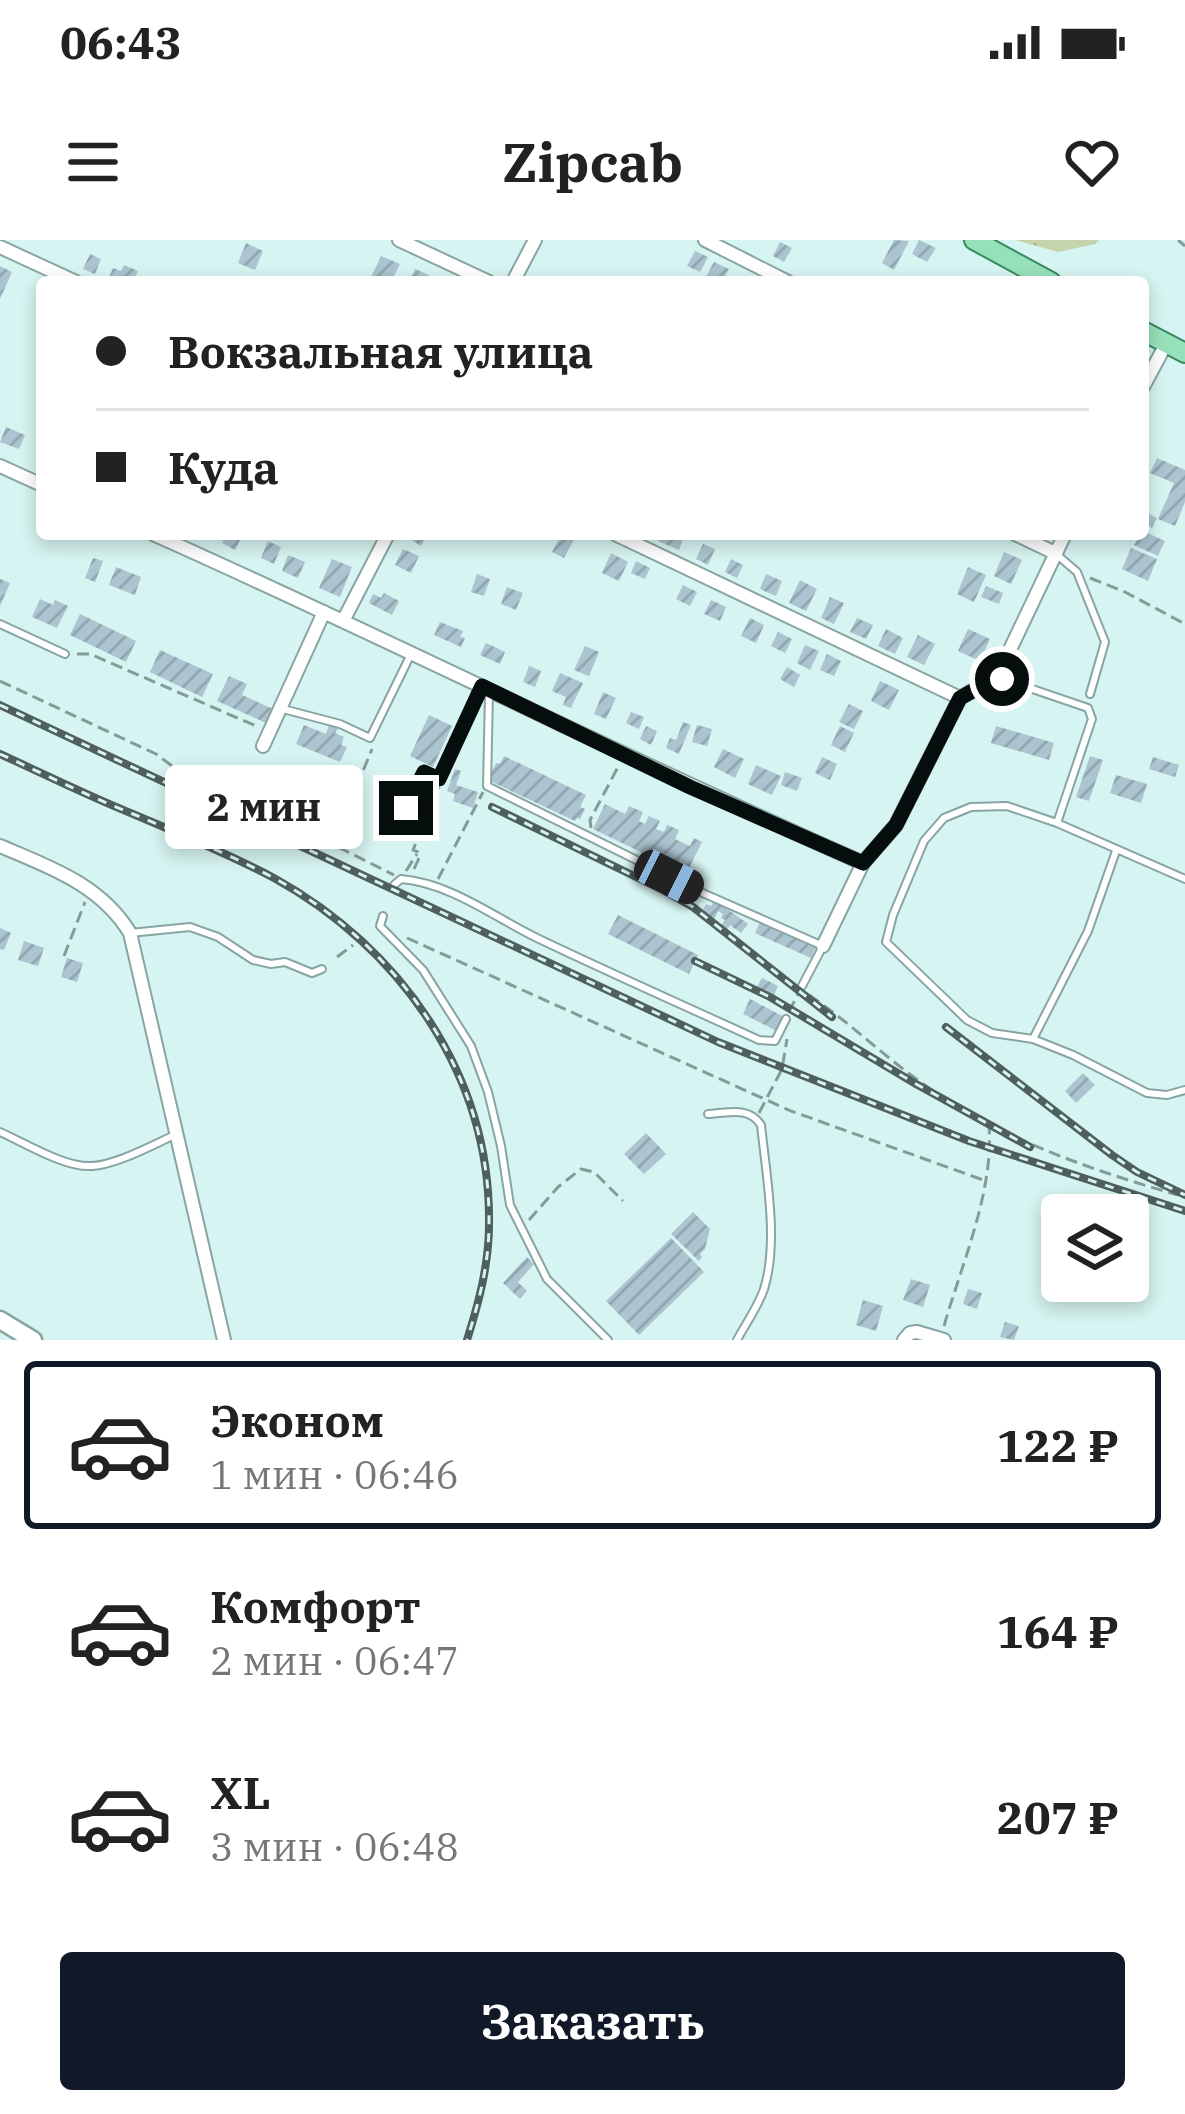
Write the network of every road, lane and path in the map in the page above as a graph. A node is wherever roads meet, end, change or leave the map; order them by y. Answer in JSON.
{"nodes":[{"id":1,"x":399,"y":240,"type":"edge"},
{"id":2,"x":536,"y":240,"type":"edge"},
{"id":3,"x":705,"y":240,"type":"edge"},
{"id":4,"x":974,"y":240,"type":"edge"},
{"id":5,"x":1178,"y":240,"type":"edge"},
{"id":6,"x":1185,"y":246,"type":"edge"},
{"id":7,"x":0,"y":247,"type":"edge"},
{"id":8,"x":63,"y":276,"type":"edge"},
{"id":9,"x":476,"y":276,"type":"edge"},
{"id":10,"x":516,"y":276,"type":"edge"},
{"id":11,"x":776,"y":276,"type":"edge"},
{"id":12,"x":1040,"y":276,"type":"edge"},
{"id":13,"x":1149,"y":335,"type":"edge"},
{"id":14,"x":1166,"y":344,"type":"junction"},
{"id":15,"x":1185,"y":353,"type":"edge"},
{"id":16,"x":1149,"y":376,"type":"edge"},
{"id":17,"x":0,"y":466,"type":"edge"},
{"id":18,"x":36,"y":482,"type":"edge"},
{"id":19,"x":166,"y":540,"type":"edge"},
{"id":20,"x":385,"y":540,"type":"edge"},
{"id":21,"x":628,"y":540,"type":"edge"},
{"id":22,"x":1028,"y":540,"type":"edge"},
{"id":23,"x":1062,"y":540,"type":"edge"},
{"id":24,"x":1055,"y":553,"type":"junction"},
{"id":25,"x":1077,"y":572,"type":"junction"},
{"id":26,"x":324,"y":612,"type":"junction"},
{"id":27,"x":343,"y":621,"type":"junction"},
{"id":28,"x":0,"y":624,"type":"edge"},
{"id":29,"x":1185,"y":624,"type":"edge"},
{"id":30,"x":412,"y":653,"type":"junction"},
{"id":31,"x":65,"y":655,"type":"joint"},
{"id":32,"x":997,"y":677,"type":"junction"},
{"id":33,"x":0,"y":681,"type":"edge"},
{"id":34,"x":486,"y":687,"type":"junction"},
{"id":35,"x":1090,"y":694,"type":"dead end"},
{"id":36,"x":960,"y":698,"type":"junction"},
{"id":37,"x":280,"y":708,"type":"junction"},
{"id":38,"x":269,"y":732,"type":"junction"},
{"id":39,"x":370,"y":738,"type":"junction"},
{"id":40,"x":262,"y":746,"type":"dead end"},
{"id":41,"x":624,"y":755,"type":"junction"},
{"id":42,"x":439,"y":779,"type":"junction"},
{"id":43,"x":487,"y":786,"type":"junction"},
{"id":44,"x":406,"y":808,"type":"dead end"},
{"id":45,"x":344,"y":820,"type":"dead end"},
{"id":46,"x":1058,"y":823,"type":"junction"},
{"id":47,"x":592,"y":838,"type":"junction"},
{"id":48,"x":0,"y":846,"type":"edge"},
{"id":49,"x":1117,"y":849,"type":"junction"},
{"id":50,"x":863,"y":863,"type":"junction"},
{"id":51,"x":1185,"y":879,"type":"edge"},
{"id":52,"x":397,"y":882,"type":"junction"},
{"id":53,"x":434,"y":886,"type":"junction"},
{"id":54,"x":91,"y":890,"type":"junction"},
{"id":55,"x":383,"y":916,"type":"dead end"},
{"id":56,"x":380,"y":926,"type":"junction"},
{"id":57,"x":130,"y":934,"type":"junction"},
{"id":58,"x":353,"y":945,"type":"dead end"},
{"id":59,"x":823,"y":946,"type":"junction"},
{"id":60,"x":64,"y":956,"type":"dead end"},
{"id":61,"x":337,"y":957,"type":"dead end"},
{"id":62,"x":322,"y":969,"type":"dead end"},
{"id":63,"x":802,"y":986,"type":"junction"},
{"id":64,"x":786,"y":1019,"type":"junction"},
{"id":65,"x":1034,"y":1039,"type":"junction"},
{"id":66,"x":1185,"y":1090,"type":"edge"},
{"id":67,"x":766,"y":1099,"type":"junction"},
{"id":68,"x":708,"y":1114,"type":"dead end"},
{"id":69,"x":757,"y":1118,"type":"junction"},
{"id":70,"x":989,"y":1123,"type":"junction"},
{"id":71,"x":0,"y":1132,"type":"edge"},
{"id":72,"x":178,"y":1134,"type":"junction"},
{"id":73,"x":986,"y":1181,"type":"junction"},
{"id":74,"x":1178,"y":1195,"type":"dead end"},
{"id":75,"x":623,"y":1201,"type":"dead end"},
{"id":76,"x":526,"y":1234,"type":"junction"},
{"id":77,"x":0,"y":1320,"type":"edge"},
{"id":78,"x":907,"y":1336,"type":"edge"},
{"id":79,"x":33,"y":1340,"type":"edge"},
{"id":80,"x":224,"y":1340,"type":"edge"},
{"id":81,"x":608,"y":1340,"type":"edge"},
{"id":82,"x":737,"y":1340,"type":"edge"},
{"id":83,"x":942,"y":1340,"type":"edge"}],
"edges":[{"from":1,"to":9,"type":"street"},
{"from":2,"to":10,"type":"street"},
{"from":3,"to":11,"type":"street"},
{"from":4,"to":12,"type":"main road"},
{"from":5,"to":6,"type":"path"},
{"from":7,"to":8,"type":"street"},
{"from":13,"to":14,"type":"main road"},
{"from":14,"to":15,"type":"main road"},
{"from":14,"to":16,"type":"street"},
{"from":17,"to":18,"type":"street"},
{"from":19,"to":26,"type":"street"},
{"from":20,"to":27,"type":"street"},
{"from":21,"to":36,"type":"street"},
{"from":22,"to":24,"type":"street"},
{"from":23,"to":24,"type":"street"},
{"from":24,"to":25,"type":"lane"},
{"from":24,"to":32,"type":"street"},
{"from":25,"to":29,"type":"path"},
{"from":25,"to":35,"type":"lane"},
{"from":26,"to":27,"type":"street"},
{"from":26,"to":37,"type":"street"},
{"from":27,"to":30,"type":"street"},
{"from":28,"to":31,"type":"lane"},
{"from":30,"to":34,"type":"street"},
{"from":30,"to":39,"type":"lane"},
{"from":31,"to":38,"type":"path"},
{"from":32,"to":36,"type":"street"},
{"from":32,"to":46,"type":"lane"},
{"from":33,"to":52,"type":"path"},
{"from":34,"to":41,"type":"street"},
{"from":34,"to":42,"type":"lane"},
{"from":34,"to":43,"type":"lane"},
{"from":36,"to":50,"type":"street"},
{"from":37,"to":38,"type":"street"},
{"from":37,"to":39,"type":"lane"},
{"from":38,"to":40,"type":"street"},
{"from":39,"to":45,"type":"path"},
{"from":41,"to":47,"type":"path"},
{"from":41,"to":50,"type":"street"},
{"from":42,"to":44,"type":"lane"},
{"from":42,"to":52,"type":"path"},
{"from":43,"to":47,"type":"lane"},
{"from":43,"to":53,"type":"path"},
{"from":46,"to":49,"type":"lane"},
{"from":46,"to":65,"type":"lane"},
{"from":47,"to":59,"type":"lane"},
{"from":48,"to":54,"type":"street"},
{"from":49,"to":51,"type":"lane"},
{"from":49,"to":65,"type":"lane"},
{"from":50,"to":59,"type":"street"},
{"from":52,"to":53,"type":"lane"},
{"from":53,"to":64,"type":"lane"},
{"from":54,"to":57,"type":"street"},
{"from":54,"to":60,"type":"path"},
{"from":55,"to":56,"type":"lane"},
{"from":56,"to":67,"type":"path"},
{"from":56,"to":76,"type":"lane"},
{"from":57,"to":62,"type":"lane"},
{"from":57,"to":72,"type":"street"},
{"from":58,"to":61,"type":"path"},
{"from":59,"to":63,"type":"lane"},
{"from":63,"to":64,"type":"path"},
{"from":63,"to":70,"type":"path"},
{"from":64,"to":67,"type":"path"},
{"from":65,"to":66,"type":"lane"},
{"from":67,"to":69,"type":"path"},
{"from":67,"to":73,"type":"path"},
{"from":68,"to":69,"type":"lane"},
{"from":69,"to":82,"type":"lane"},
{"from":70,"to":73,"type":"path"},
{"from":70,"to":74,"type":"path"},
{"from":71,"to":72,"type":"lane"},
{"from":72,"to":80,"type":"street"},
{"from":73,"to":83,"type":"path"},
{"from":75,"to":76,"type":"path"},
{"from":76,"to":81,"type":"lane"},
{"from":77,"to":79,"type":"main road"},
{"from":78,"to":83,"type":"street"}]}
